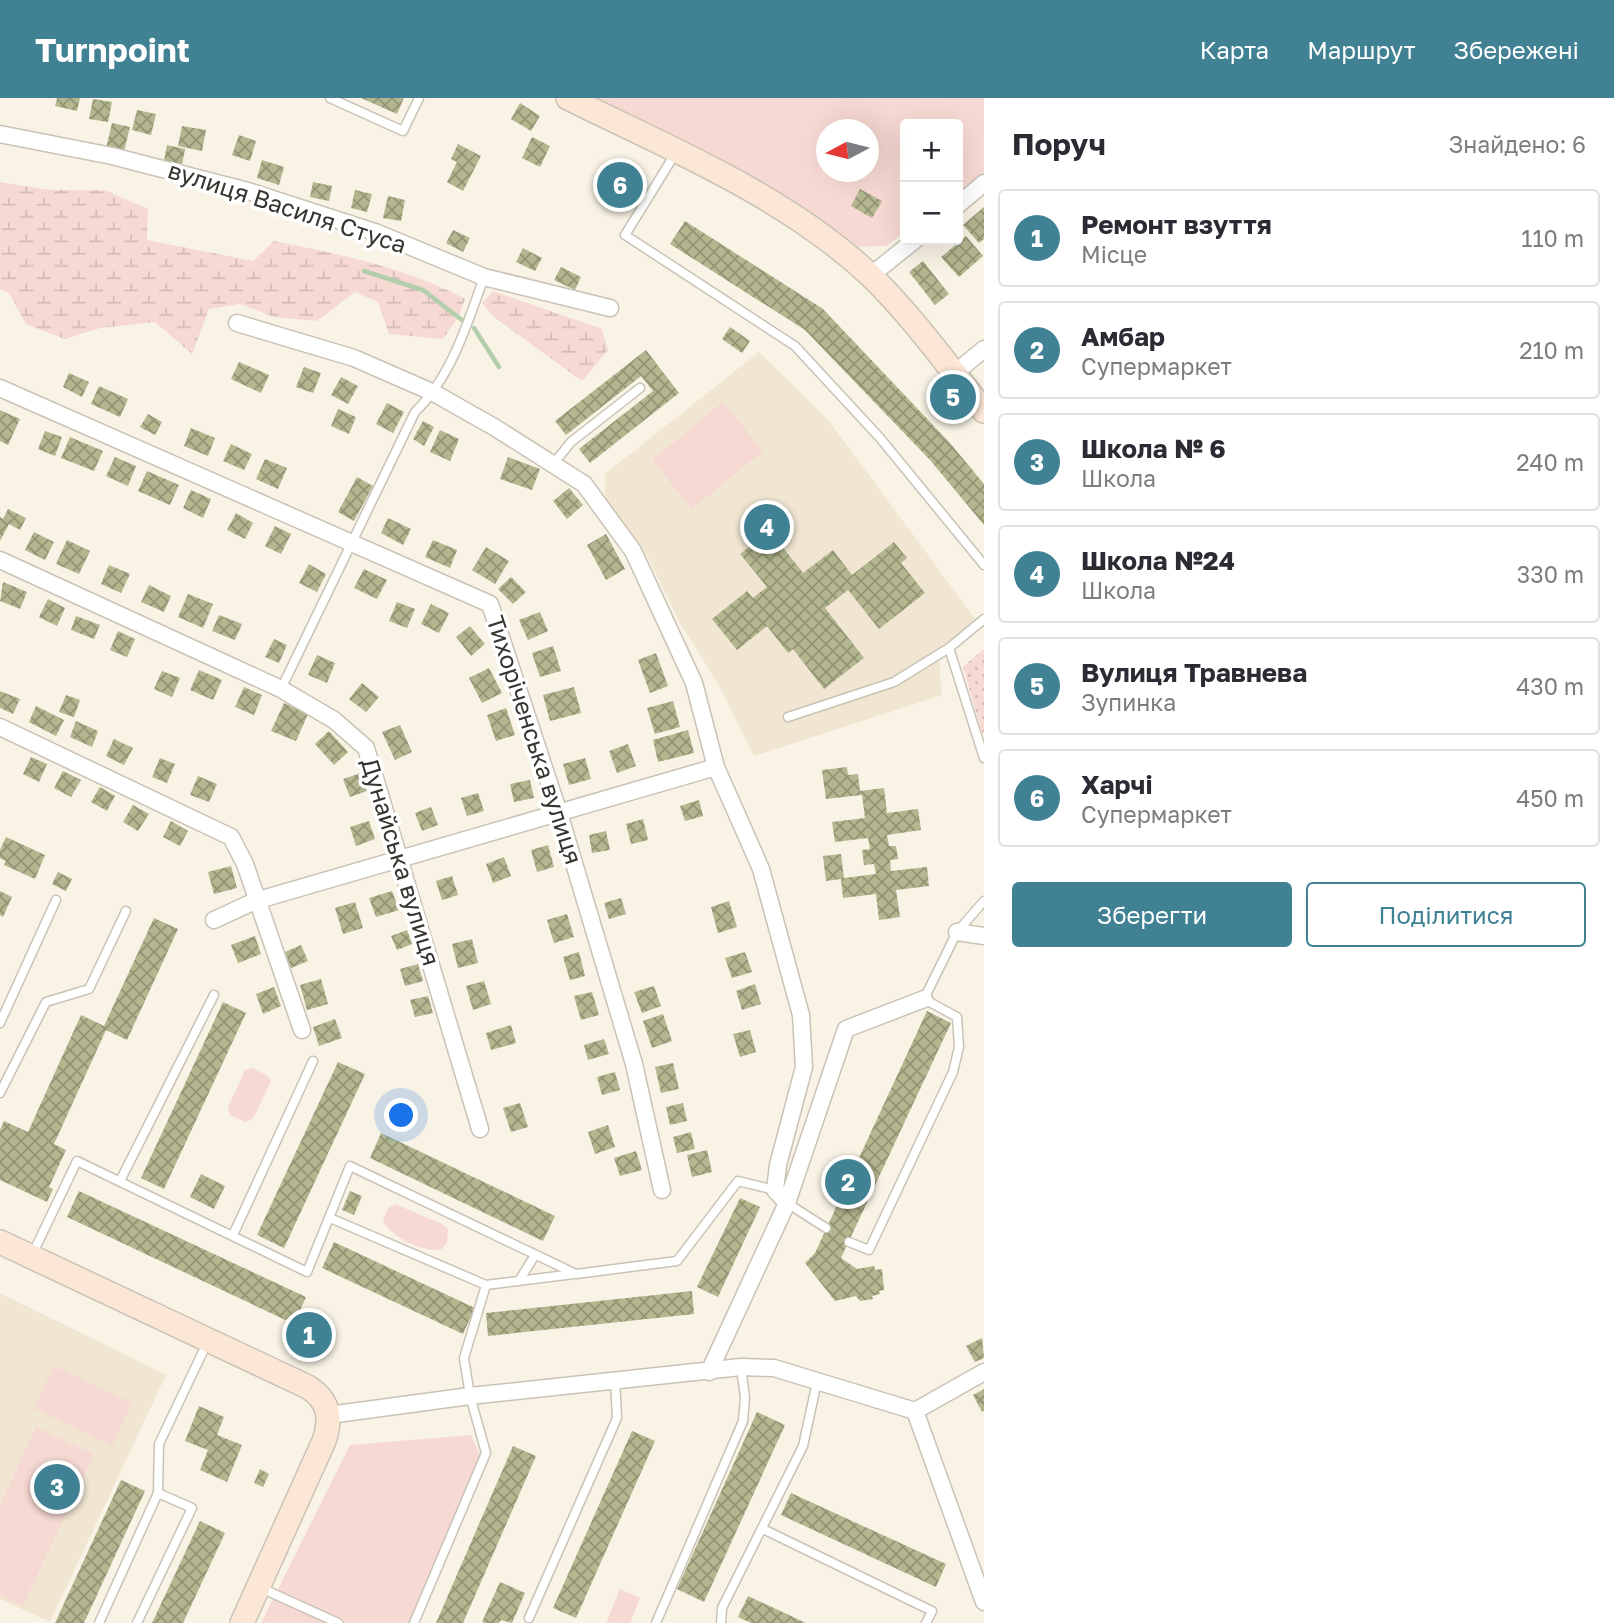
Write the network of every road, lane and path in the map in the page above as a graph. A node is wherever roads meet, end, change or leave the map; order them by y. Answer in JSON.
{"nodes":[{"id":1,"x":330,"y":98,"type":"edge"},
{"id":2,"x":419,"y":98,"type":"edge"},
{"id":3,"x":568,"y":98,"type":"edge"},
{"id":4,"x":0,"y":134,"type":"edge"},
{"id":5,"x":676,"y":151,"type":"junction"},
{"id":6,"x":984,"y":183,"type":"edge"},
{"id":7,"x":963,"y":201,"type":"edge"},
{"id":8,"x":909,"y":245,"type":"edge"},
{"id":9,"x":870,"y":276,"type":"junction"},
{"id":10,"x":484,"y":277,"type":"junction"},
{"id":11,"x":610,"y":307,"type":"dead end"},
{"id":12,"x":237,"y":323,"type":"dead end"},
{"id":13,"x":984,"y":349,"type":"edge"},
{"id":14,"x":955,"y":373,"type":"junction"},
{"id":15,"x":0,"y":388,"type":"edge"},
{"id":16,"x":640,"y":388,"type":"dead end"},
{"id":17,"x":434,"y":393,"type":"junction"},
{"id":18,"x":984,"y":411,"type":"edge"},
{"id":19,"x":554,"y":463,"type":"junction"},
{"id":20,"x":353,"y":542,"type":"junction"},
{"id":21,"x":0,"y":561,"type":"edge"},
{"id":22,"x":984,"y":565,"type":"edge"},
{"id":23,"x":984,"y":619,"type":"edge"},
{"id":24,"x":949,"y":648,"type":"junction"},
{"id":25,"x":281,"y":689,"type":"junction"},
{"id":26,"x":788,"y":717,"type":"dead end"},
{"id":27,"x":0,"y":727,"type":"edge"},
{"id":28,"x":984,"y":758,"type":"edge"},
{"id":29,"x":716,"y":767,"type":"junction"},
{"id":30,"x":559,"y":813,"type":"junction"},
{"id":31,"x":400,"y":859,"type":"junction"},
{"id":32,"x":56,"y":900,"type":"dead end"},
{"id":33,"x":256,"y":901,"type":"junction"},
{"id":34,"x":984,"y":901,"type":"edge"},
{"id":35,"x":126,"y":911,"type":"dead end"},
{"id":36,"x":215,"y":920,"type":"dead end"},
{"id":37,"x":957,"y":932,"type":"junction"},
{"id":38,"x":984,"y":936,"type":"edge"},
{"id":39,"x":215,"y":995,"type":"dead end"},
{"id":40,"x":924,"y":999,"type":"junction"},
{"id":41,"x":0,"y":1023,"type":"edge"},
{"id":42,"x":302,"y":1030,"type":"dead end"},
{"id":43,"x":313,"y":1061,"type":"dead end"},
{"id":44,"x":0,"y":1093,"type":"edge"},
{"id":45,"x":480,"y":1129,"type":"dead end"},
{"id":46,"x":120,"y":1181,"type":"junction"},
{"id":47,"x":775,"y":1190,"type":"junction"},
{"id":48,"x":662,"y":1191,"type":"dead end"},
{"id":49,"x":787,"y":1203,"type":"junction"},
{"id":50,"x":330,"y":1218,"type":"junction"},
{"id":51,"x":826,"y":1228,"type":"dead end"},
{"id":52,"x":233,"y":1235,"type":"junction"},
{"id":53,"x":0,"y":1242,"type":"edge"},
{"id":54,"x":849,"y":1242,"type":"dead end"},
{"id":55,"x":535,"y":1255,"type":"junction"},
{"id":56,"x":31,"y":1256,"type":"junction"},
{"id":57,"x":576,"y":1274,"type":"junction"},
{"id":58,"x":519,"y":1281,"type":"junction"},
{"id":59,"x":486,"y":1285,"type":"junction"},
{"id":60,"x":208,"y":1341,"type":"junction"},
{"id":61,"x":741,"y":1367,"type":"junction"},
{"id":62,"x":709,"y":1372,"type":"junction"},
{"id":63,"x":984,"y":1372,"type":"edge"},
{"id":64,"x":615,"y":1380,"type":"junction"},
{"id":65,"x":817,"y":1382,"type":"junction"},
{"id":66,"x":470,"y":1395,"type":"junction"},
{"id":67,"x":915,"y":1411,"type":"junction"},
{"id":68,"x":329,"y":1415,"type":"junction"},
{"id":69,"x":158,"y":1493,"type":"junction"},
{"id":70,"x":763,"y":1529,"type":"junction"},
{"id":71,"x":258,"y":1587,"type":"junction"},
{"id":72,"x":984,"y":1602,"type":"edge"},
{"id":73,"x":527,"y":1621,"type":"edge"},
{"id":74,"x":99,"y":1623,"type":"edge"},
{"id":75,"x":137,"y":1623,"type":"edge"},
{"id":76,"x":242,"y":1623,"type":"edge"},
{"id":77,"x":338,"y":1623,"type":"edge"},
{"id":78,"x":414,"y":1623,"type":"edge"},
{"id":79,"x":538,"y":1623,"type":"edge"},
{"id":80,"x":656,"y":1623,"type":"edge"},
{"id":81,"x":722,"y":1623,"type":"edge"},
{"id":82,"x":926,"y":1623,"type":"edge"}],
"edges":[{"from":1,"to":2,"type":"lane"},
{"from":3,"to":5,"type":"street"},
{"from":4,"to":10,"type":"street","name":"вулиця Василя Стуса"},
{"from":5,"to":9,"type":"street"},
{"from":5,"to":22,"type":"lane"},
{"from":6,"to":7,"type":"street"},
{"from":8,"to":9,"type":"street"},
{"from":9,"to":14,"type":"street"},
{"from":10,"to":11,"type":"street","name":"вулиця Василя Стуса"},
{"from":10,"to":17,"type":"lane"},
{"from":12,"to":17,"type":"street"},
{"from":13,"to":14,"type":"street"},
{"from":14,"to":18,"type":"street"},
{"from":15,"to":20,"type":"street","name":"Тихоріченська вулиця"},
{"from":16,"to":19,"type":"lane"},
{"from":17,"to":19,"type":"street"},
{"from":17,"to":20,"type":"lane"},
{"from":19,"to":29,"type":"street"},
{"from":20,"to":25,"type":"lane"},
{"from":20,"to":30,"type":"street","name":"Тихоріченська вулиця"},
{"from":21,"to":25,"type":"street","name":"Дунайська вулиця"},
{"from":23,"to":24,"type":"lane"},
{"from":24,"to":26,"type":"lane"},
{"from":24,"to":28,"type":"lane"},
{"from":25,"to":31,"type":"street","name":"Дунайська вулиця"},
{"from":27,"to":33,"type":"street"},
{"from":29,"to":30,"type":"street"},
{"from":29,"to":47,"type":"street"},
{"from":30,"to":31,"type":"street"},
{"from":30,"to":48,"type":"street","name":"Тихоріченська вулиця"},
{"from":31,"to":33,"type":"street"},
{"from":31,"to":45,"type":"street","name":"Дунайська вулиця"},
{"from":32,"to":41,"type":"lane"},
{"from":33,"to":36,"type":"street"},
{"from":33,"to":42,"type":"street"},
{"from":34,"to":37,"type":"lane"},
{"from":35,"to":44,"type":"lane"},
{"from":37,"to":38,"type":"street"},
{"from":37,"to":40,"type":"lane"},
{"from":39,"to":46,"type":"lane"},
{"from":40,"to":49,"type":"street"},
{"from":40,"to":54,"type":"lane"},
{"from":43,"to":52,"type":"lane"},
{"from":46,"to":52,"type":"lane"},
{"from":46,"to":56,"type":"lane"},
{"from":47,"to":49,"type":"street"},
{"from":47,"to":57,"type":"lane"},
{"from":49,"to":51,"type":"lane"},
{"from":49,"to":62,"type":"street"},
{"from":50,"to":52,"type":"lane"},
{"from":50,"to":55,"type":"lane"},
{"from":50,"to":59,"type":"lane"},
{"from":53,"to":56,"type":"street"},
{"from":55,"to":57,"type":"lane"},
{"from":55,"to":58,"type":"lane"},
{"from":56,"to":60,"type":"street"},
{"from":57,"to":58,"type":"lane"},
{"from":58,"to":59,"type":"lane"},
{"from":59,"to":66,"type":"lane"},
{"from":60,"to":68,"type":"street"},
{"from":60,"to":69,"type":"lane"},
{"from":61,"to":62,"type":"street"},
{"from":61,"to":65,"type":"street"},
{"from":61,"to":80,"type":"lane"},
{"from":62,"to":64,"type":"street"},
{"from":63,"to":67,"type":"street"},
{"from":64,"to":66,"type":"street"},
{"from":64,"to":73,"type":"lane"},
{"from":65,"to":67,"type":"street"},
{"from":65,"to":70,"type":"lane"},
{"from":66,"to":68,"type":"street"},
{"from":66,"to":78,"type":"lane"},
{"from":67,"to":72,"type":"street"},
{"from":68,"to":71,"type":"street"},
{"from":69,"to":74,"type":"lane"},
{"from":69,"to":75,"type":"lane"},
{"from":70,"to":81,"type":"lane"},
{"from":70,"to":82,"type":"lane"},
{"from":71,"to":76,"type":"street"},
{"from":71,"to":77,"type":"lane"},
{"from":73,"to":79,"type":"lane"}]}
